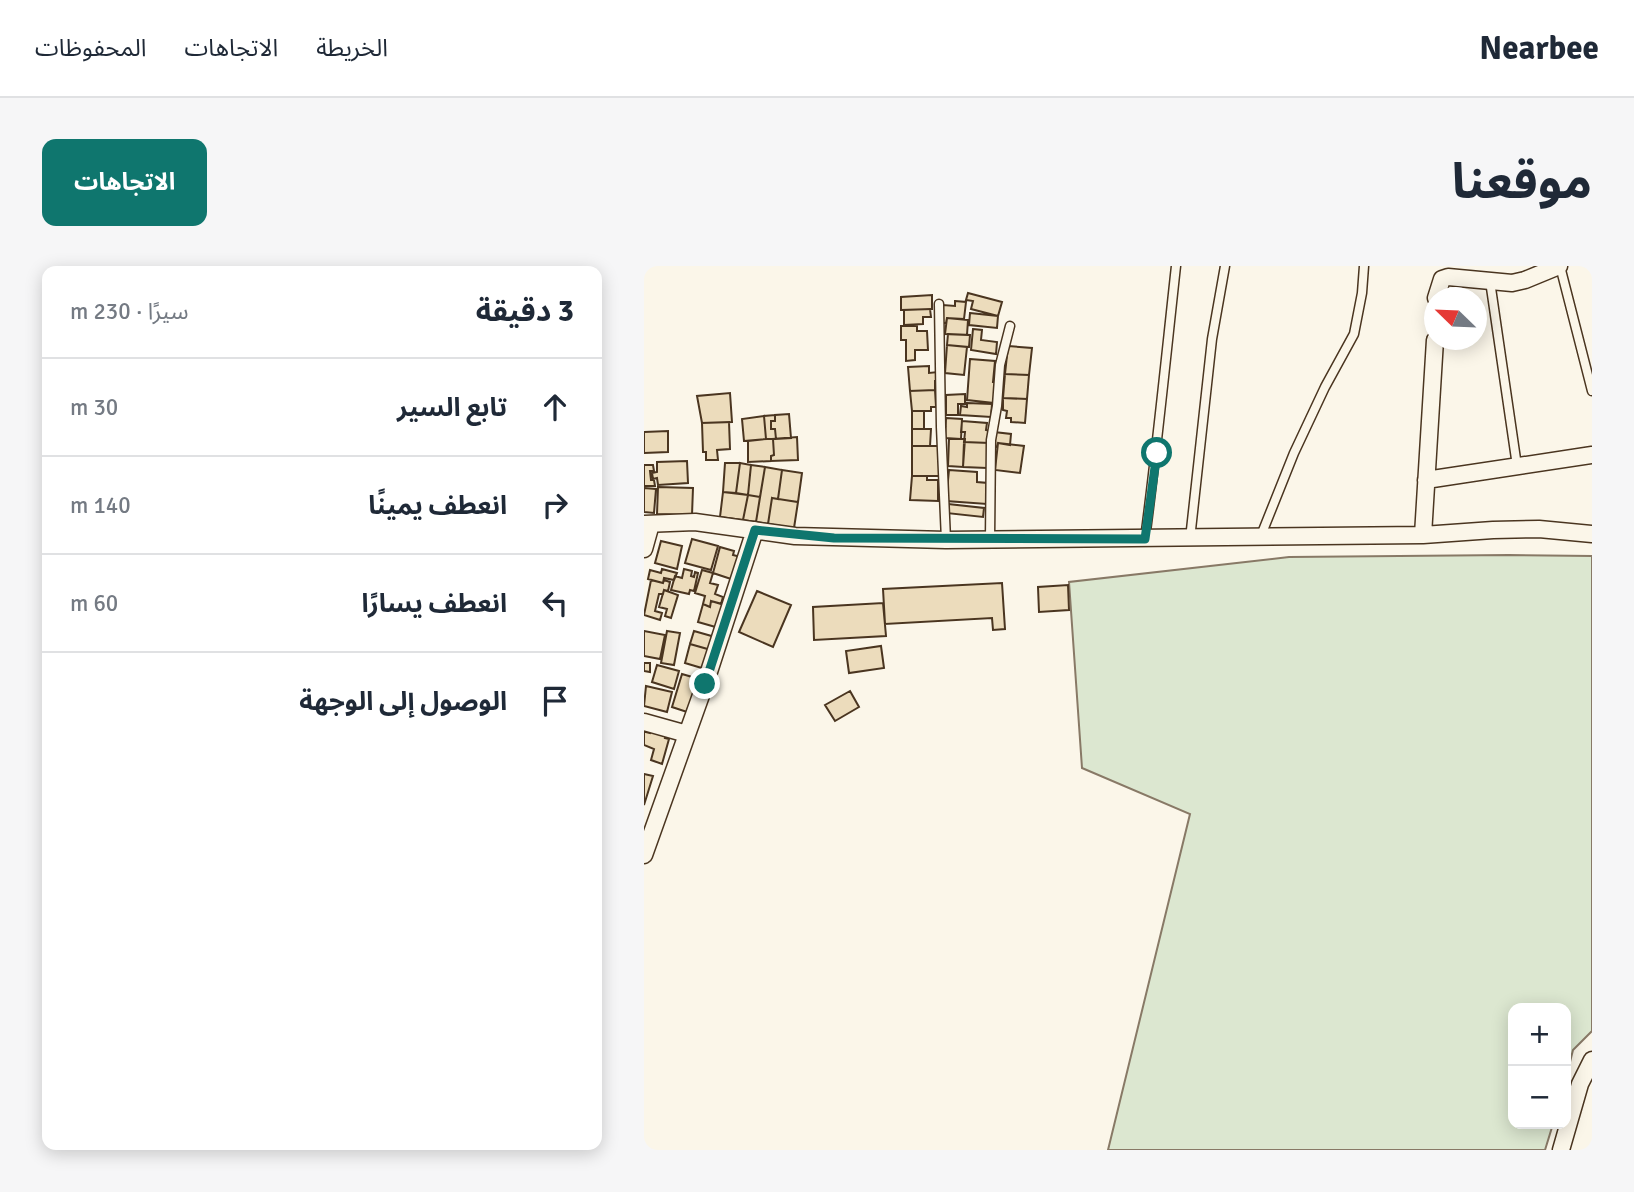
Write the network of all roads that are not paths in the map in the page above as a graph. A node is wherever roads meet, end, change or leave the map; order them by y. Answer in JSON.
{"nodes":[{"id":1,"x":1176,"y":266,"type":"edge"},
{"id":2,"x":1225,"y":266,"type":"edge"},
{"id":3,"x":1364,"y":266,"type":"edge"},
{"id":4,"x":1559,"y":266,"type":"edge"},
{"id":5,"x":1443,"y":272,"type":"edge"},
{"id":6,"x":1490,"y":281,"type":"junction"},
{"id":7,"x":939,"y":304,"type":"dead end"},
{"id":8,"x":1010,"y":327,"type":"dead end"},
{"id":9,"x":1434,"y":350,"type":"edge"},
{"id":10,"x":1592,"y":391,"type":"edge"},
{"id":11,"x":1592,"y":455,"type":"edge"},
{"id":12,"x":1517,"y":466,"type":"junction"},
{"id":13,"x":1426,"y":480,"type":"junction"},
{"id":14,"x":648,"y":524,"type":"edge"},
{"id":15,"x":755,"y":530,"type":"junction"},
{"id":16,"x":1592,"y":534,"type":"edge"},
{"id":17,"x":1423,"y":536,"type":"junction"},
{"id":18,"x":1260,"y":538,"type":"junction"},
{"id":19,"x":1145,"y":539,"type":"junction"},
{"id":20,"x":1190,"y":539,"type":"junction"},
{"id":21,"x":946,"y":540,"type":"junction"},
{"id":22,"x":990,"y":540,"type":"junction"},
{"id":23,"x":644,"y":549,"type":"edge"},
{"id":24,"x":644,"y":722,"type":"edge"},
{"id":25,"x":687,"y":734,"type":"junction"},
{"id":26,"x":644,"y":855,"type":"edge"},
{"id":27,"x":1592,"y":1060,"type":"edge"},
{"id":28,"x":1561,"y":1150,"type":"edge"}],
"edges":[{"from":1,"to":19,"type":"lane"},
{"from":2,"to":20,"type":"lane"},
{"from":3,"to":18,"type":"lane"},
{"from":4,"to":6,"type":"street"},
{"from":4,"to":10,"type":"lane"},
{"from":5,"to":6,"type":"street"},
{"from":6,"to":12,"type":"lane"},
{"from":7,"to":21,"type":"lane"},
{"from":8,"to":22,"type":"lane"},
{"from":9,"to":13,"type":"street"},
{"from":11,"to":12,"type":"street"},
{"from":12,"to":13,"type":"street"},
{"from":13,"to":17,"type":"street"},
{"from":14,"to":15,"type":"street"},
{"from":14,"to":23,"type":"street"},
{"from":15,"to":21,"type":"street"},
{"from":15,"to":25,"type":"street"},
{"from":16,"to":17,"type":"street"},
{"from":17,"to":18,"type":"street"},
{"from":18,"to":20,"type":"street"},
{"from":19,"to":20,"type":"street"},
{"from":19,"to":22,"type":"street"},
{"from":21,"to":22,"type":"street"},
{"from":24,"to":25,"type":"street"},
{"from":25,"to":26,"type":"street"},
{"from":27,"to":28,"type":"street"}]}
